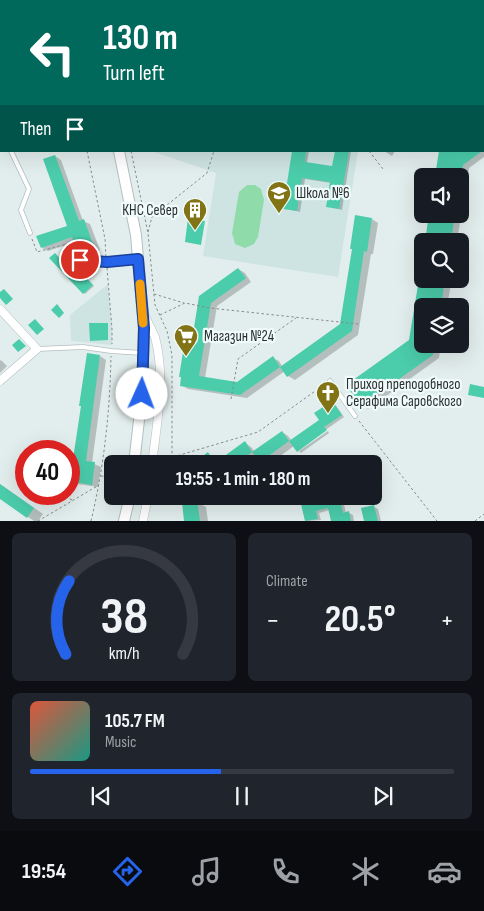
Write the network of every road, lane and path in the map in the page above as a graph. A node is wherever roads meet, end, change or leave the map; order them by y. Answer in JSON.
{"nodes":[{"id":1,"x":11,"y":152,"type":"edge"},
{"id":2,"x":87,"y":152,"type":"edge"},
{"id":3,"x":119,"y":152,"type":"edge"},
{"id":4,"x":131,"y":152,"type":"edge"},
{"id":5,"x":214,"y":152,"type":"edge"},
{"id":6,"x":370,"y":152,"type":"edge"},
{"id":7,"x":383,"y":169,"type":"dead end"},
{"id":8,"x":30,"y":233,"type":"joint"},
{"id":9,"x":148,"y":233,"type":"junction"},
{"id":10,"x":138,"y":259,"type":"junction"},
{"id":11,"x":80,"y":260,"type":"joint"},
{"id":12,"x":107,"y":262,"type":"junction"},
{"id":13,"x":154,"y":294,"type":"junction"},
{"id":14,"x":184,"y":303,"type":"junction"},
{"id":15,"x":0,"y":309,"type":"edge"},
{"id":16,"x":142,"y":310,"type":"junction"},
{"id":17,"x":160,"y":315,"type":"junction"},
{"id":18,"x":297,"y":317,"type":"junction"},
{"id":19,"x":358,"y":324,"type":"dead end"},
{"id":20,"x":37,"y":349,"type":"junction"},
{"id":21,"x":111,"y":351,"type":"junction"},
{"id":22,"x":143,"y":353,"type":"junction"},
{"id":23,"x":0,"y":381,"type":"edge"},
{"id":24,"x":330,"y":381,"type":"joint"},
{"id":25,"x":231,"y":399,"type":"dead end"},
{"id":26,"x":356,"y":416,"type":"joint"},
{"id":27,"x":135,"y":455,"type":"edge"},
{"id":28,"x":153,"y":455,"type":"edge"},
{"id":29,"x":172,"y":455,"type":"edge"},
{"id":30,"x":179,"y":455,"type":"edge"},
{"id":31,"x":101,"y":476,"type":"junction"},
{"id":32,"x":104,"y":476,"type":"edge"},
{"id":33,"x":100,"y":485,"type":"junction"},
{"id":34,"x":80,"y":497,"type":"edge"},
{"id":35,"x":66,"y":505,"type":"edge"},
{"id":36,"x":128,"y":505,"type":"edge"},
{"id":37,"x":146,"y":505,"type":"edge"},
{"id":38,"x":484,"y":514,"type":"edge"},
{"id":39,"x":38,"y":521,"type":"edge"},
{"id":40,"x":91,"y":521,"type":"edge"},
{"id":41,"x":124,"y":521,"type":"edge"},
{"id":42,"x":142,"y":521,"type":"edge"},
{"id":43,"x":437,"y":521,"type":"edge"},
{"id":44,"x":475,"y":521,"type":"edge"}],
"edges":[{"from":1,"to":8,"type":"lane"},
{"from":2,"to":12,"type":"path"},
{"from":3,"to":10,"type":"street"},
{"from":4,"to":9,"type":"path"},
{"from":5,"to":9,"type":"path"},
{"from":6,"to":7,"type":"path"},
{"from":8,"to":11,"type":"path"},
{"from":9,"to":13,"type":"path"},
{"from":10,"to":12,"type":"lane"},
{"from":10,"to":16,"type":"street"},
{"from":11,"to":12,"type":"lane"},
{"from":12,"to":21,"type":"path"},
{"from":13,"to":14,"type":"path"},
{"from":13,"to":17,"type":"path"},
{"from":14,"to":17,"type":"path"},
{"from":14,"to":18,"type":"path"},
{"from":15,"to":20,"type":"street"},
{"from":16,"to":22,"type":"street"},
{"from":16,"to":28,"type":"street"},
{"from":17,"to":29,"type":"path"},
{"from":18,"to":19,"type":"path"},
{"from":18,"to":25,"type":"path"},
{"from":20,"to":21,"type":"lane"},
{"from":20,"to":23,"type":"street"},
{"from":21,"to":22,"type":"lane"},
{"from":21,"to":31,"type":"path"},
{"from":22,"to":27,"type":"street"},
{"from":24,"to":26,"type":"lane"},
{"from":24,"to":30,"type":"path"},
{"from":26,"to":43,"type":"path"},
{"from":31,"to":32,"type":"path"},
{"from":31,"to":33,"type":"path"},
{"from":33,"to":34,"type":"path"},
{"from":33,"to":40,"type":"path"},
{"from":35,"to":39,"type":"path"},
{"from":36,"to":41,"type":"street"},
{"from":37,"to":42,"type":"street"},
{"from":38,"to":44,"type":"path"}]}
